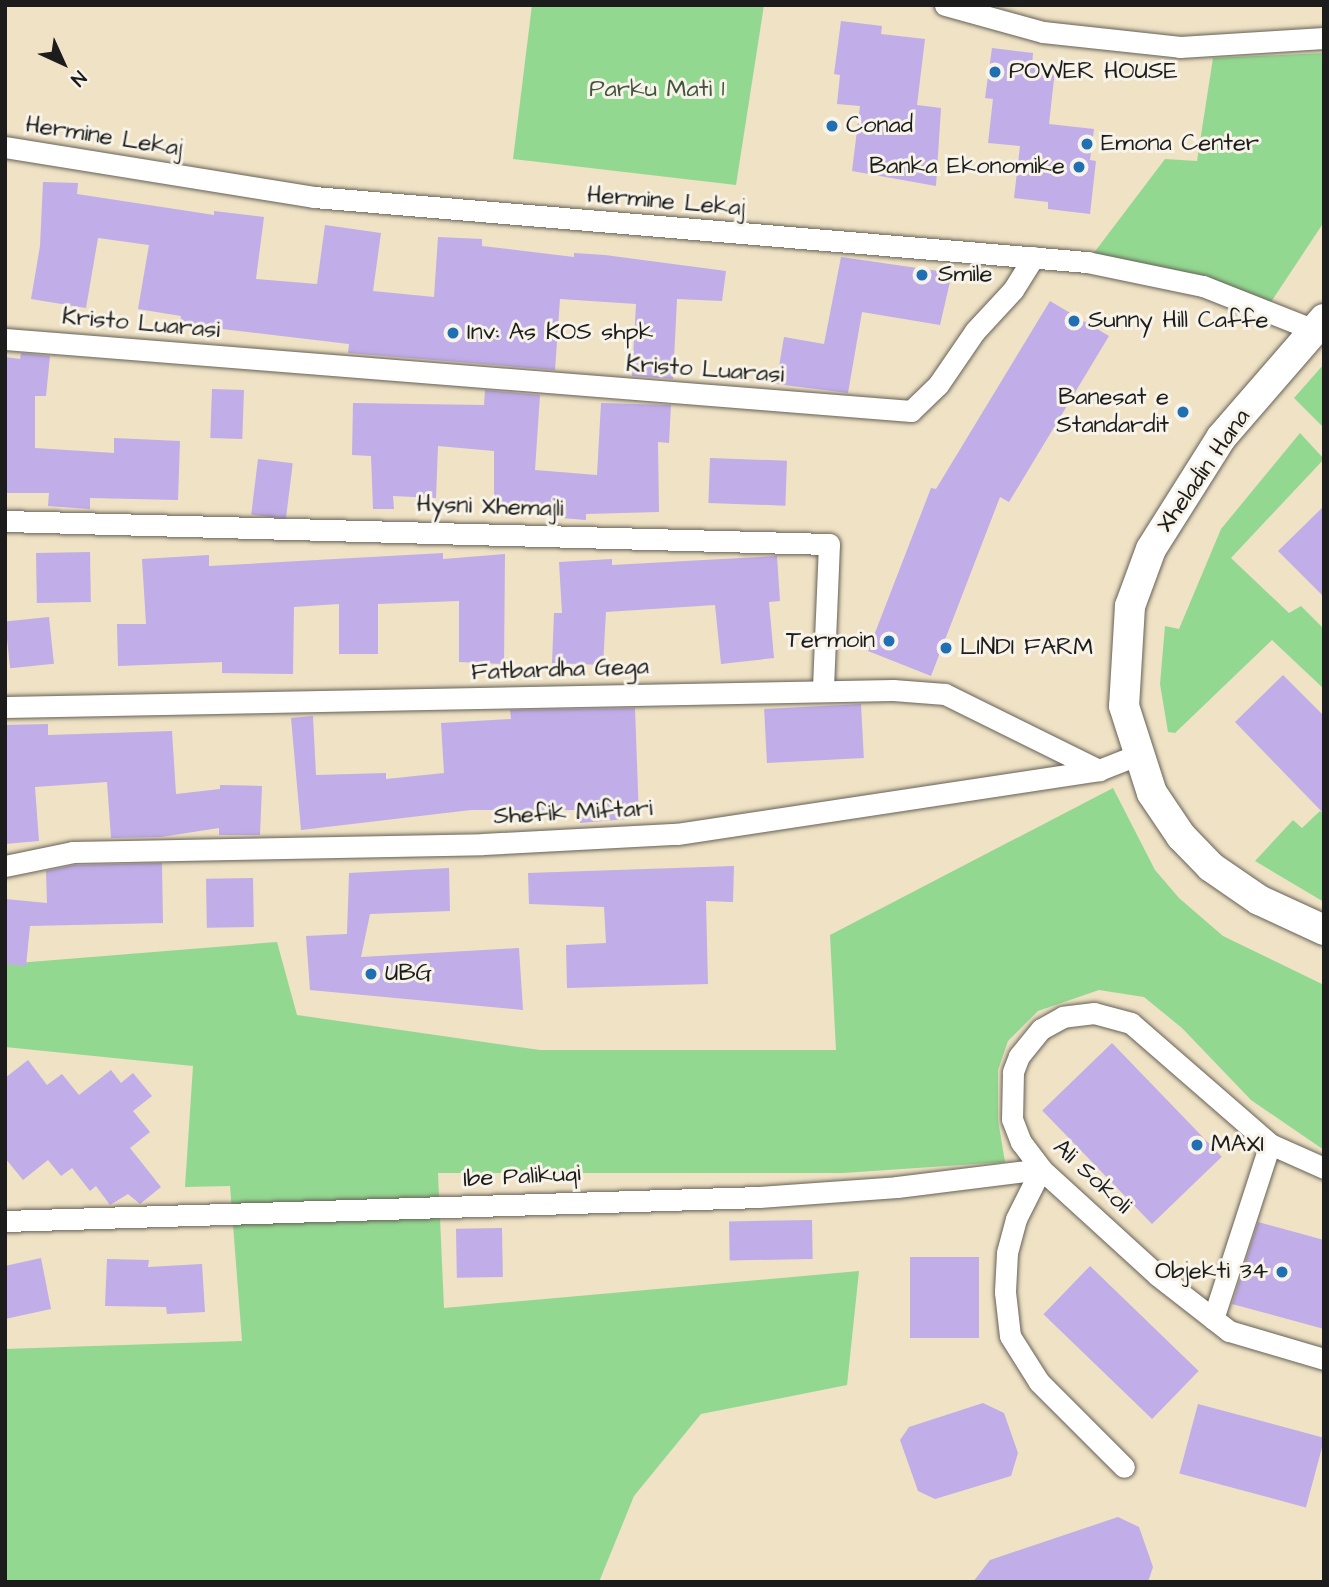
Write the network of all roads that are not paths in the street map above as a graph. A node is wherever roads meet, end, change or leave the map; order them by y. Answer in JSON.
{"nodes":[{"id":1,"x":946,"y":5,"type":"edge"},
{"id":2,"x":1324,"y":38,"type":"edge"},
{"id":3,"x":5,"y":148,"type":"edge"},
{"id":4,"x":1034,"y":257,"type":"junction"},
{"id":5,"x":1319,"y":325,"type":"edge"},
{"id":6,"x":5,"y":339,"type":"edge"},
{"id":7,"x":5,"y":521,"type":"edge"},
{"id":8,"x":823,"y":689,"type":"junction"},
{"id":9,"x":5,"y":707,"type":"edge"},
{"id":10,"x":1137,"y":755,"type":"junction"},
{"id":11,"x":1099,"y":770,"type":"junction"},
{"id":12,"x":5,"y":866,"type":"edge"},
{"id":13,"x":1324,"y":930,"type":"edge"},
{"id":14,"x":1270,"y":1144,"type":"junction"},
{"id":15,"x":1324,"y":1168,"type":"edge"},
{"id":16,"x":1041,"y":1169,"type":"junction"},
{"id":17,"x":5,"y":1221,"type":"edge"},
{"id":18,"x":1213,"y":1318,"type":"junction"},
{"id":19,"x":1324,"y":1359,"type":"edge"},
{"id":20,"x":1125,"y":1467,"type":"dead end"}],
"edges":[{"from":1,"to":2,"type":"street"},
{"from":3,"to":4,"type":"street","name":"Hermine Lekaj"},
{"from":4,"to":5,"type":"street","name":"Hermine Lekaj"},
{"from":4,"to":6,"type":"street","name":"Kristo Luarasi"},
{"from":5,"to":10,"type":"street","name":"Xheladin Hana"},
{"from":7,"to":8,"type":"street","name":"Hysni Xhemajli"},
{"from":8,"to":9,"type":"street","name":"Fatbardha Gega"},
{"from":8,"to":11,"type":"street","name":"Fatbardha Gega"},
{"from":10,"to":11,"type":"street","name":"Shefik Miftari"},
{"from":10,"to":13,"type":"street","name":"Xheladin Hana"},
{"from":11,"to":12,"type":"street","name":"Shefik Miftari"},
{"from":14,"to":15,"type":"street","name":"Ali Sokoli"},
{"from":14,"to":16,"type":"street","name":"Ali Sokoli"},
{"from":14,"to":18,"type":"street"},
{"from":16,"to":17,"type":"street","name":"Ibe Palikuqi"},
{"from":16,"to":18,"type":"street","name":"Ali Sokoli"},
{"from":16,"to":20,"type":"street"},
{"from":18,"to":19,"type":"street","name":"Ali Sokoli"}]}
